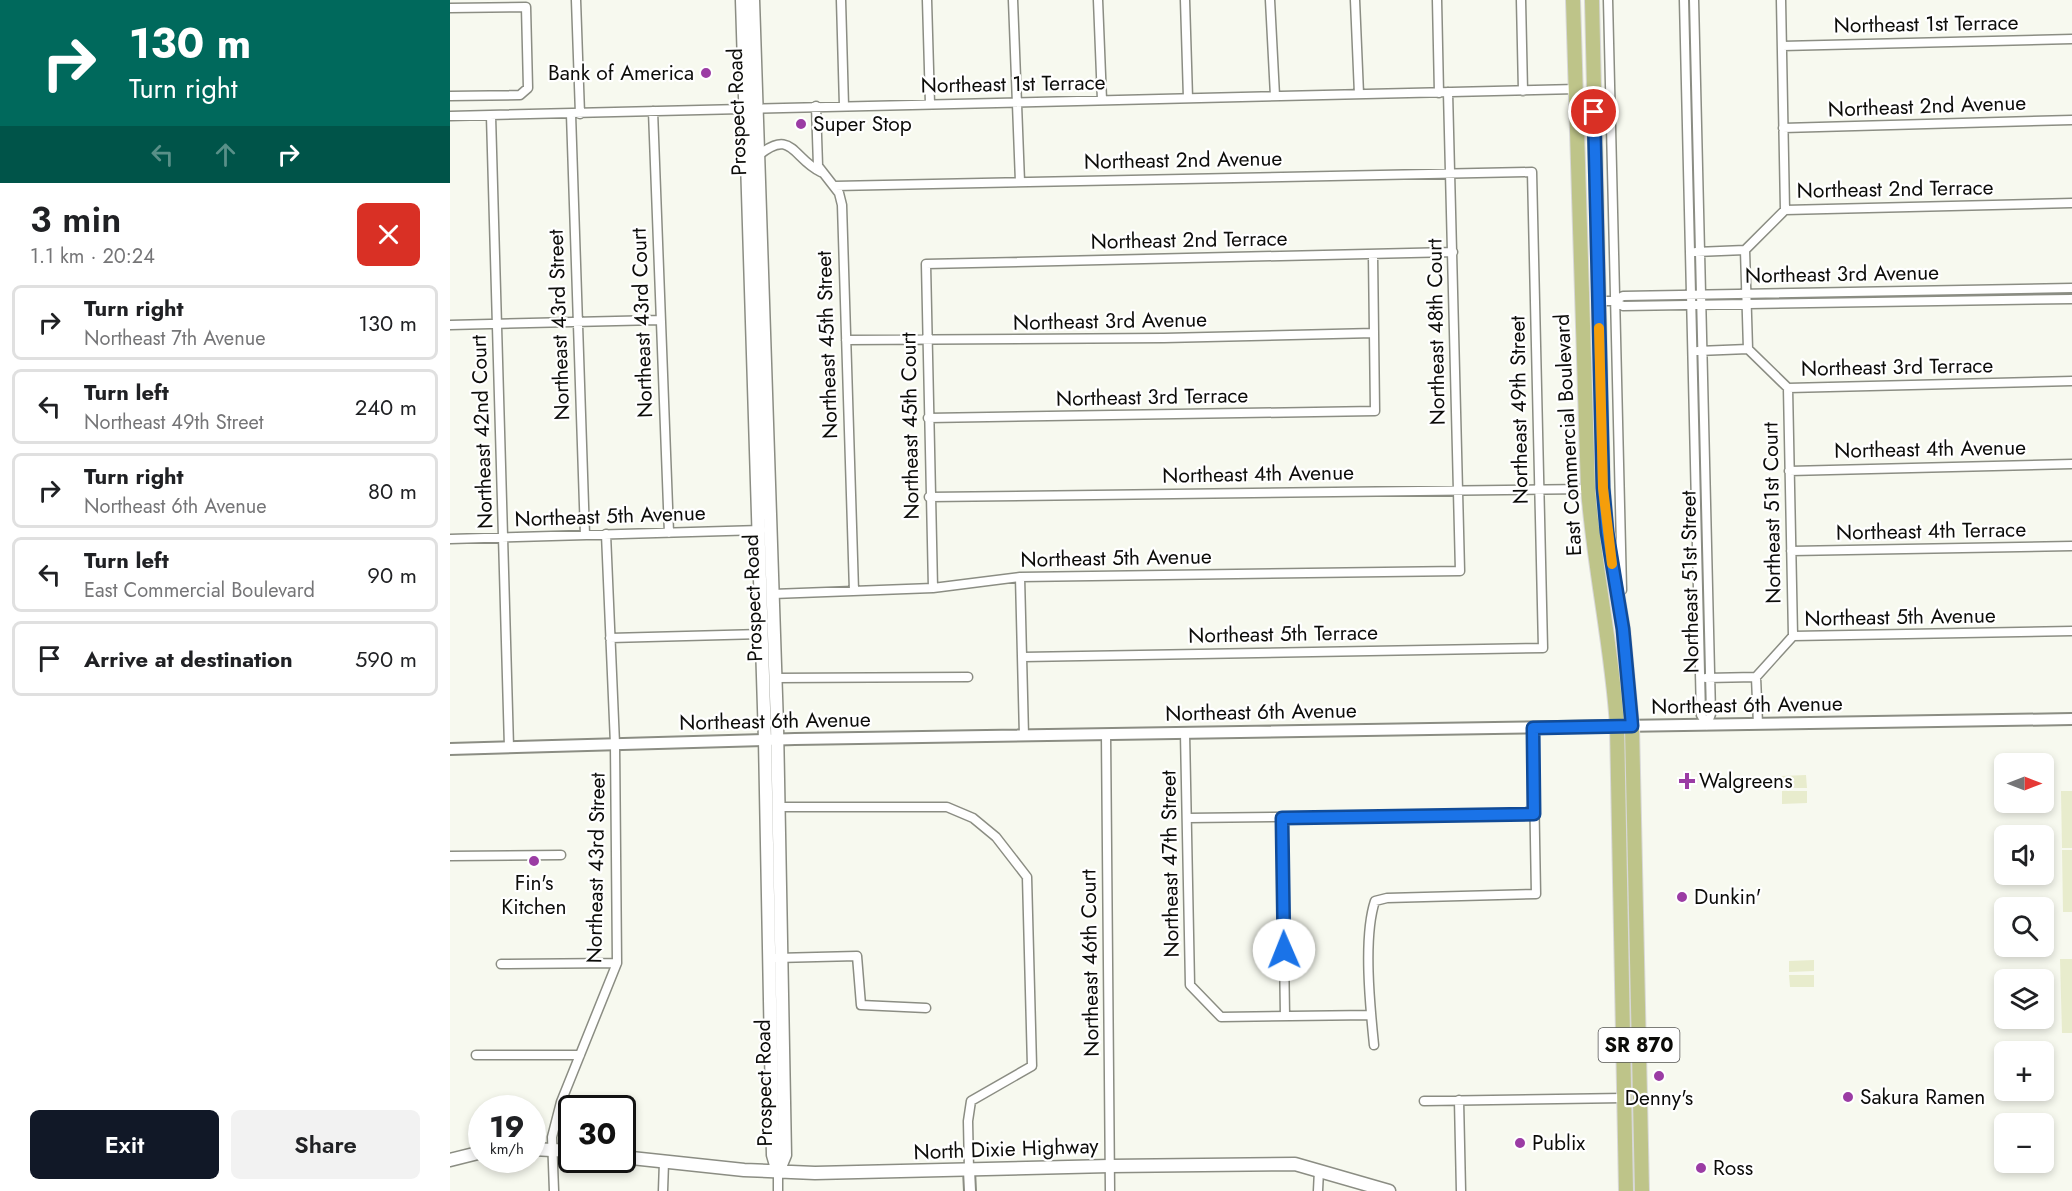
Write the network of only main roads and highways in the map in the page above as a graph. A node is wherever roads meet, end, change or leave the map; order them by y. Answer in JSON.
{"nodes":[{"id":1,"x":742,"y":0,"type":"edge"},
{"id":2,"x":753,"y":0,"type":"edge"},
{"id":3,"x":1574,"y":0,"type":"edge"},
{"id":4,"x":1592,"y":0,"type":"edge"},
{"id":5,"x":1575,"y":31,"type":"junction"},
{"id":6,"x":1593,"y":88,"type":"junction"},
{"id":7,"x":1577,"y":89,"type":"junction"},
{"id":8,"x":751,"y":108,"type":"junction"},
{"id":9,"x":1595,"y":159,"type":"junction"},
{"id":10,"x":1581,"y":219,"type":"junction"},
{"id":11,"x":1598,"y":301,"type":"junction"},
{"id":12,"x":1583,"y":306,"type":"junction"},
{"id":13,"x":758,"y":318,"type":"junction"},
{"id":14,"x":1600,"y":382,"type":"junction"},
{"id":15,"x":1586,"y":411,"type":"junction"},
{"id":16,"x":1603,"y":480,"type":"junction"},
{"id":17,"x":1588,"y":489,"type":"junction"},
{"id":18,"x":765,"y":530,"type":"junction"},
{"id":19,"x":1611,"y":556,"type":"junction"},
{"id":20,"x":771,"y":740,"type":"junction"},
{"id":21,"x":1619,"y":857,"type":"junction"},
{"id":22,"x":1621,"y":943,"type":"junction"},
{"id":23,"x":1637,"y":943,"type":"junction"},
{"id":24,"x":776,"y":958,"type":"junction"},
{"id":25,"x":1639,"y":1024,"type":"junction"},
{"id":26,"x":1623,"y":1036,"type":"junction"},
{"id":27,"x":1624,"y":1098,"type":"junction"},
{"id":28,"x":1640,"y":1101,"type":"junction"},
{"id":29,"x":1641,"y":1140,"type":"junction"},
{"id":30,"x":468,"y":1156,"type":"edge"},
{"id":31,"x":636,"y":1159,"type":"edge"},
{"id":32,"x":450,"y":1160,"type":"edge"},
{"id":33,"x":778,"y":1172,"type":"junction"},
{"id":34,"x":1389,"y":1191,"type":"edge"},
{"id":35,"x":1626,"y":1191,"type":"edge"},
{"id":36,"x":1642,"y":1191,"type":"edge"}],
"edges":[{"from":1,"to":8,"type":"main road","name":"Prospect Road"},
{"from":2,"to":8,"type":"main road","name":"Prospect Road"},
{"from":3,"to":5,"type":"main road","name":"East Commercial Boulevard","number":"SR 870"},
{"from":4,"to":6,"type":"main road","name":"East Commercial Boulevard","number":"SR 870"},
{"from":5,"to":6,"type":"main road"},
{"from":5,"to":7,"type":"main road","name":"East Commercial Boulevard","number":"SR 870"},
{"from":6,"to":9,"type":"main road","name":"East Commercial Boulevard","number":"SR 870"},
{"from":7,"to":9,"type":"main road"},
{"from":7,"to":10,"type":"main road","name":"East Commercial Boulevard","number":"SR 870"},
{"from":8,"to":13,"type":"main road","name":"Prospect Road"},
{"from":8,"to":13,"type":"main road","name":"Prospect Road"},
{"from":9,"to":11,"type":"main road","name":"East Commercial Boulevard","number":"SR 870"},
{"from":10,"to":11,"type":"main road"},
{"from":10,"to":12,"type":"main road","name":"East Commercial Boulevard","number":"SR 870"},
{"from":11,"to":14,"type":"main road","name":"East Commercial Boulevard","number":"SR 870"},
{"from":12,"to":14,"type":"main road"},
{"from":12,"to":15,"type":"main road","name":"East Commercial Boulevard","number":"SR 870"},
{"from":13,"to":18,"type":"main road","name":"Prospect Road"},
{"from":14,"to":16,"type":"main road","name":"East Commercial Boulevard","number":"SR 870"},
{"from":15,"to":16,"type":"main road"},
{"from":15,"to":17,"type":"main road","name":"East Commercial Boulevard","number":"SR 870"},
{"from":16,"to":19,"type":"main road","name":"East Commercial Boulevard","number":"SR 870"},
{"from":17,"to":19,"type":"main road"},
{"from":17,"to":21,"type":"main road","name":"East Commercial Boulevard","number":"SR 870"},
{"from":18,"to":20,"type":"main road","name":"Prospect Road"},
{"from":18,"to":20,"type":"main road","name":"Prospect Road"},
{"from":19,"to":23,"type":"main road","name":"East Commercial Boulevard","number":"SR 870"},
{"from":20,"to":24,"type":"main road","name":"Prospect Road"},
{"from":20,"to":24,"type":"main road","name":"Prospect Road"},
{"from":21,"to":22,"type":"main road","name":"East Commercial Boulevard","number":"SR 870"},
{"from":21,"to":23,"type":"main road"},
{"from":22,"to":25,"type":"main road"},
{"from":22,"to":26,"type":"main road","name":"East Commercial Boulevard","number":"SR 870"},
{"from":23,"to":25,"type":"main road","name":"East Commercial Boulevard","number":"SR 870"},
{"from":24,"to":33,"type":"main road","name":"Prospect Road"},
{"from":25,"to":28,"type":"main road","name":"East Commercial Boulevard","number":"SR 870"},
{"from":26,"to":27,"type":"main road","name":"East Commercial Boulevard","number":"SR 870"},
{"from":26,"to":28,"type":"main road"},
{"from":27,"to":29,"type":"main road"},
{"from":27,"to":35,"type":"main road","name":"East Commercial Boulevard","number":"SR 870"},
{"from":28,"to":29,"type":"main road","name":"East Commercial Boulevard","number":"SR 870"},
{"from":29,"to":36,"type":"main road","name":"East Commercial Boulevard","number":"SR 870"},
{"from":30,"to":32,"type":"main road"},
{"from":31,"to":33,"type":"main road","name":"North Dixie Highway"},
{"from":33,"to":34,"type":"main road","name":"North Dixie Highway"}]}
